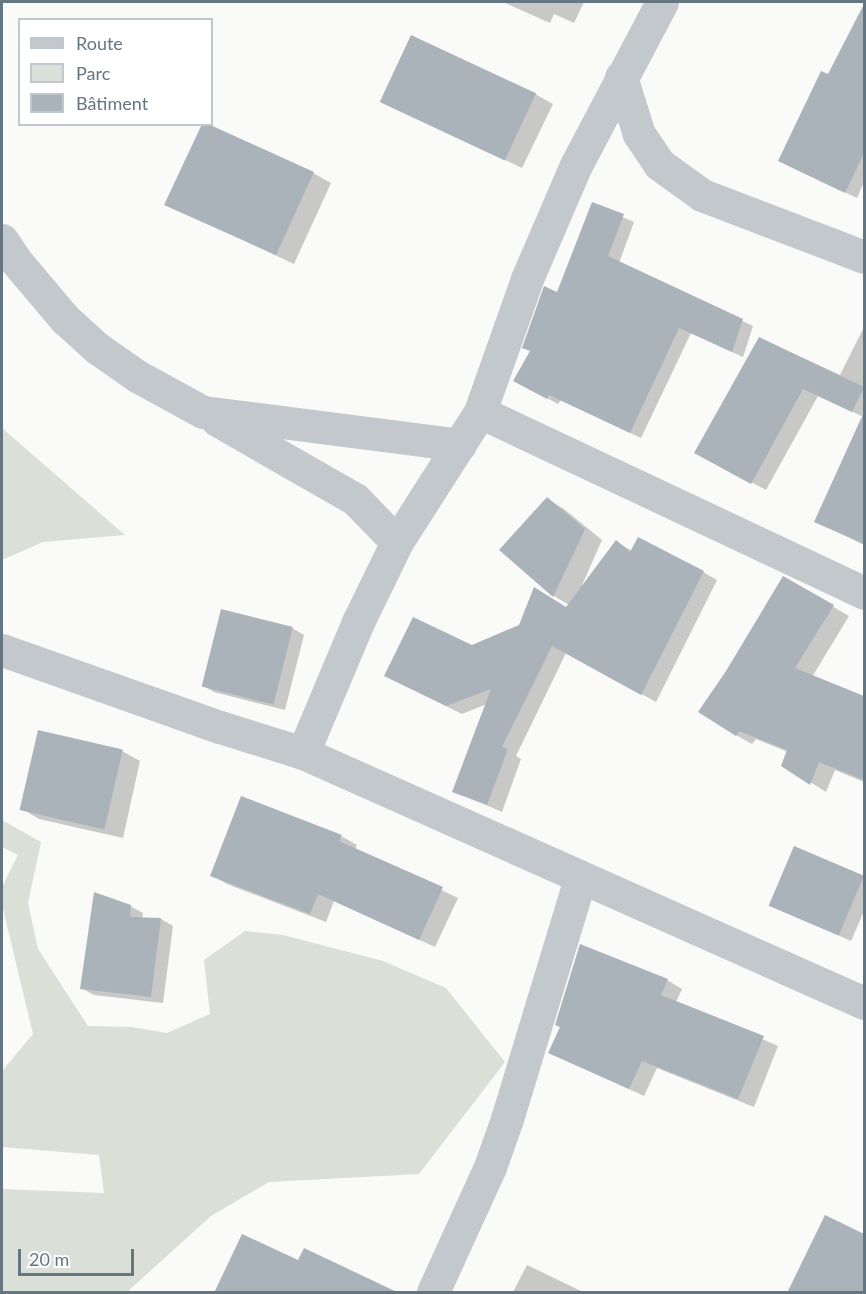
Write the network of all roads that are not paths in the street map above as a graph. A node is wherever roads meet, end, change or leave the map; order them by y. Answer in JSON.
{"nodes":[{"id":1,"x":662,"y":2,"type":"edge"},
{"id":2,"x":621,"y":77,"type":"junction"},
{"id":3,"x":2,"y":240,"type":"edge"},
{"id":4,"x":864,"y":257,"type":"edge"},
{"id":5,"x":203,"y":412,"type":"junction"},
{"id":6,"x":480,"y":412,"type":"junction"},
{"id":7,"x":460,"y":445,"type":"junction"},
{"id":8,"x":397,"y":542,"type":"junction"},
{"id":9,"x":864,"y":593,"type":"edge"},
{"id":10,"x":2,"y":650,"type":"edge"},
{"id":11,"x":303,"y":753,"type":"junction"},
{"id":12,"x":580,"y":878,"type":"junction"},
{"id":13,"x":864,"y":1003,"type":"edge"},
{"id":14,"x":433,"y":1293,"type":"edge"}],
"edges":[{"from":1,"to":2,"type":"street"},
{"from":2,"to":4,"type":"street"},
{"from":2,"to":6,"type":"street"},
{"from":3,"to":5,"type":"street"},
{"from":5,"to":7,"type":"street"},
{"from":5,"to":8,"type":"street"},
{"from":6,"to":7,"type":"street"},
{"from":6,"to":9,"type":"street"},
{"from":7,"to":8,"type":"street"},
{"from":8,"to":11,"type":"street"},
{"from":10,"to":11,"type":"street"},
{"from":11,"to":12,"type":"street"},
{"from":12,"to":13,"type":"street"},
{"from":12,"to":14,"type":"street"}]}
